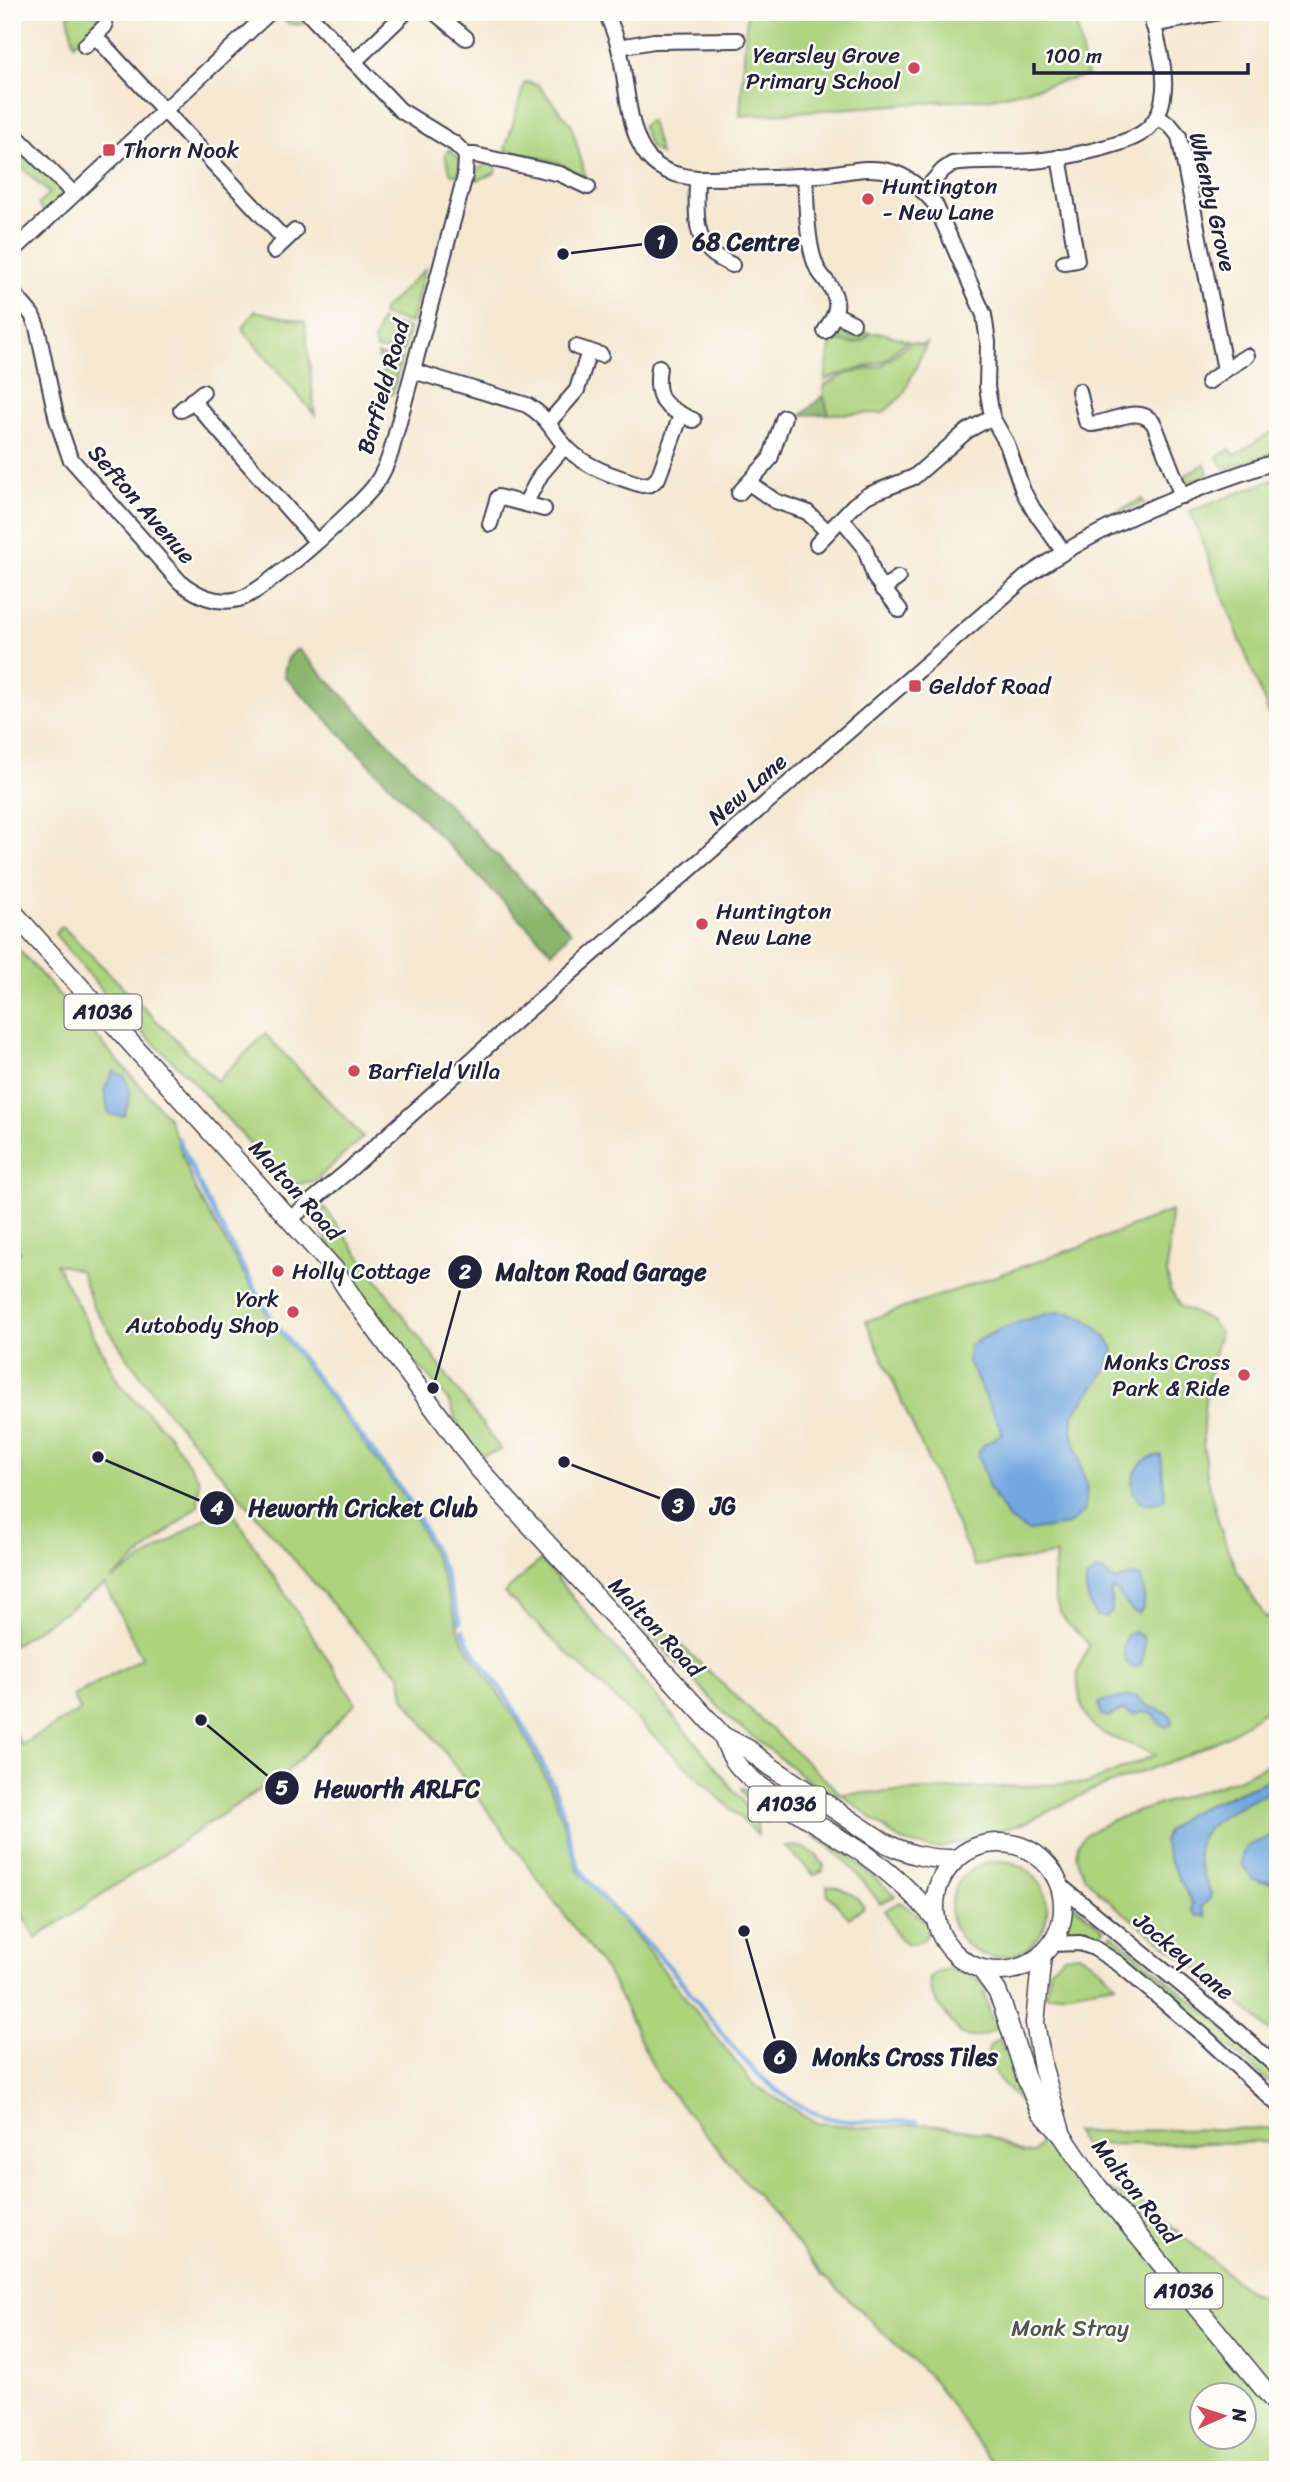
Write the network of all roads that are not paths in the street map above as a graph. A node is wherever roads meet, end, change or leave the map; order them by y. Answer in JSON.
{"nodes":[{"id":1,"x":270,"y":12,"type":"edge"},
{"id":2,"x":307,"y":12,"type":"edge"},
{"id":3,"x":407,"y":12,"type":"edge"},
{"id":4,"x":434,"y":12,"type":"edge"},
{"id":5,"x":606,"y":12,"type":"edge"},
{"id":6,"x":1220,"y":12,"type":"edge"},
{"id":7,"x":1152,"y":19,"type":"edge"},
{"id":8,"x":95,"y":36,"type":"dead end"},
{"id":9,"x":466,"y":38,"type":"dead end"},
{"id":10,"x":738,"y":40,"type":"dead end"},
{"id":11,"x":619,"y":47,"type":"junction"},
{"id":12,"x":354,"y":62,"type":"junction"},
{"id":13,"x":165,"y":110,"type":"junction"},
{"id":14,"x":1157,"y":117,"type":"junction"},
{"id":15,"x":12,"y":132,"type":"edge"},
{"id":16,"x":466,"y":155,"type":"junction"},
{"id":17,"x":1059,"y":157,"type":"junction"},
{"id":18,"x":805,"y":176,"type":"junction"},
{"id":19,"x":697,"y":178,"type":"junction"},
{"id":20,"x":588,"y":187,"type":"dead end"},
{"id":21,"x":924,"y":191,"type":"junction"},
{"id":22,"x":73,"y":193,"type":"junction"},
{"id":23,"x":285,"y":241,"type":"dead end"},
{"id":24,"x":12,"y":252,"type":"edge"},
{"id":25,"x":732,"y":265,"type":"dead end"},
{"id":26,"x":1073,"y":265,"type":"dead end"},
{"id":27,"x":12,"y":291,"type":"edge"},
{"id":28,"x":835,"y":314,"type":"junction"},
{"id":29,"x":853,"y":323,"type":"dead end"},
{"id":30,"x":825,"y":331,"type":"dead end"},
{"id":31,"x":589,"y":351,"type":"dead end"},
{"id":32,"x":1247,"y":356,"type":"dead end"},
{"id":33,"x":659,"y":367,"type":"dead end"},
{"id":34,"x":1225,"y":370,"type":"junction"},
{"id":35,"x":413,"y":371,"type":"junction"},
{"id":36,"x":1208,"y":382,"type":"dead end"},
{"id":37,"x":1079,"y":391,"type":"dead end"},
{"id":38,"x":192,"y":401,"type":"dead end"},
{"id":39,"x":784,"y":417,"type":"dead end"},
{"id":40,"x":992,"y":417,"type":"junction"},
{"id":41,"x":549,"y":422,"type":"junction"},
{"id":42,"x":565,"y":446,"type":"junction"},
{"id":43,"x":1278,"y":461,"type":"edge"},
{"id":44,"x":1182,"y":496,"type":"junction"},
{"id":45,"x":525,"y":504,"type":"junction"},
{"id":46,"x":544,"y":509,"type":"dead end"},
{"id":47,"x":842,"y":519,"type":"junction"},
{"id":48,"x":490,"y":524,"type":"dead end"},
{"id":49,"x":828,"y":533,"type":"junction"},
{"id":50,"x":316,"y":541,"type":"junction"},
{"id":51,"x":817,"y":544,"type":"dead end"},
{"id":52,"x":1062,"y":551,"type":"junction"},
{"id":53,"x":898,"y":579,"type":"dead end"},
{"id":54,"x":882,"y":589,"type":"junction"},
{"id":55,"x":227,"y":601,"type":"joint"},
{"id":56,"x":900,"y":610,"type":"dead end"},
{"id":57,"x":12,"y":911,"type":"edge"},
{"id":58,"x":290,"y":1219,"type":"junction"},
{"id":59,"x":723,"y":1736,"type":"junction"},
{"id":60,"x":957,"y":1859,"type":"junction"},
{"id":61,"x":1058,"y":1884,"type":"junction"},
{"id":62,"x":935,"y":1918,"type":"junction"},
{"id":63,"x":1047,"y":1949,"type":"junction"},
{"id":64,"x":981,"y":1969,"type":"junction"},
{"id":65,"x":1278,"y":2068,"type":"edge"},
{"id":66,"x":1278,"y":2105,"type":"edge"},
{"id":67,"x":1062,"y":2135,"type":"junction"},
{"id":68,"x":1278,"y":2406,"type":"edge"}],
"edges":[{"from":1,"to":13,"type":"street"},
{"from":2,"to":12,"type":"street"},
{"from":3,"to":12,"type":"street"},
{"from":4,"to":9,"type":"street"},
{"from":5,"to":11,"type":"street"},
{"from":6,"to":7,"type":"street"},
{"from":7,"to":14,"type":"street","name":"Whenby Grove"},
{"from":8,"to":13,"type":"street"},
{"from":10,"to":11,"type":"street"},
{"from":11,"to":19,"type":"street"},
{"from":12,"to":16,"type":"street"},
{"from":13,"to":22,"type":"street"},
{"from":13,"to":23,"type":"street"},
{"from":14,"to":17,"type":"street"},
{"from":14,"to":34,"type":"street","name":"Whenby Grove"},
{"from":15,"to":22,"type":"street"},
{"from":16,"to":20,"type":"street"},
{"from":16,"to":35,"type":"street","name":"Barfield Road"},
{"from":17,"to":21,"type":"street"},
{"from":17,"to":26,"type":"street"},
{"from":18,"to":19,"type":"street"},
{"from":18,"to":21,"type":"street"},
{"from":18,"to":28,"type":"street"},
{"from":19,"to":25,"type":"street"},
{"from":21,"to":40,"type":"street"},
{"from":22,"to":24,"type":"street"},
{"from":27,"to":55,"type":"street","name":"Sefton Avenue"},
{"from":28,"to":29,"type":"street"},
{"from":28,"to":30,"type":"street"},
{"from":31,"to":41,"type":"street"},
{"from":32,"to":34,"type":"street"},
{"from":33,"to":42,"type":"street"},
{"from":34,"to":36,"type":"street"},
{"from":35,"to":41,"type":"street"},
{"from":35,"to":50,"type":"street","name":"Barfield Road"},
{"from":37,"to":44,"type":"street"},
{"from":38,"to":50,"type":"street"},
{"from":39,"to":49,"type":"street"},
{"from":40,"to":47,"type":"street"},
{"from":40,"to":52,"type":"street"},
{"from":41,"to":42,"type":"street"},
{"from":42,"to":45,"type":"street"},
{"from":43,"to":44,"type":"street","name":"New Lane"},
{"from":44,"to":52,"type":"street","name":"New Lane"},
{"from":45,"to":46,"type":"street"},
{"from":45,"to":48,"type":"street"},
{"from":47,"to":49,"type":"street"},
{"from":47,"to":54,"type":"street"},
{"from":49,"to":51,"type":"street"},
{"from":50,"to":55,"type":"street","name":"Barfield Road"},
{"from":52,"to":58,"type":"street","name":"New Lane"},
{"from":53,"to":54,"type":"street"},
{"from":54,"to":56,"type":"street"},
{"from":57,"to":58,"type":"main road","name":"Malton Road","number":"A1036"},
{"from":58,"to":59,"type":"main road","name":"Malton Road","number":"A1036"},
{"from":59,"to":60,"type":"main road","name":"Malton Road","number":"A1036"},
{"from":59,"to":62,"type":"main road","name":"Malton Road","number":"A1036"},
{"from":60,"to":61,"type":"main road"},
{"from":60,"to":62,"type":"main road"},
{"from":61,"to":63,"type":"main road"},
{"from":61,"to":65,"type":"street","name":"Jockey Lane"},
{"from":62,"to":64,"type":"main road"},
{"from":63,"to":64,"type":"main road"},
{"from":63,"to":66,"type":"street"},
{"from":63,"to":67,"type":"main road","name":"Malton Road","number":"A1036"},
{"from":64,"to":67,"type":"main road","name":"Malton Road","number":"A1036"},
{"from":67,"to":68,"type":"main road","name":"Malton Road","number":"A1036"}]}
